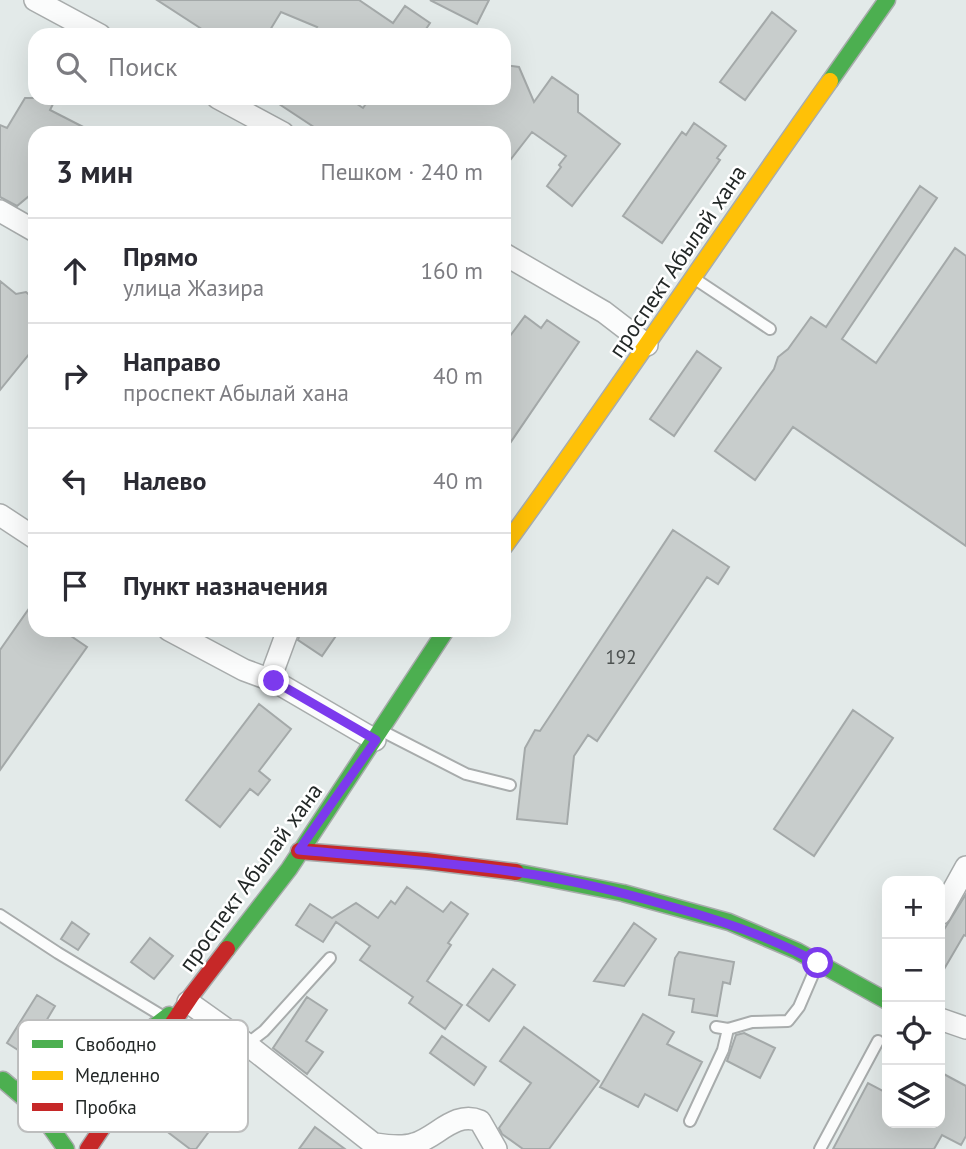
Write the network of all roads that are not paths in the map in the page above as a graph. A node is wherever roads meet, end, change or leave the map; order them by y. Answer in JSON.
{"nodes":[{"id":1,"x":35,"y":0,"type":"edge"},
{"id":2,"x":887,"y":0,"type":"edge"},
{"id":3,"x":87,"y":28,"type":"edge"},
{"id":4,"x":231,"y":105,"type":"edge"},
{"id":5,"x":270,"y":126,"type":"edge"},
{"id":6,"x":0,"y":211,"type":"edge"},
{"id":7,"x":28,"y":227,"type":"edge"},
{"id":8,"x":511,"y":258,"type":"edge"},
{"id":9,"x":693,"y":277,"type":"junction"},
{"id":10,"x":770,"y":329,"type":"dead end"},
{"id":11,"x":647,"y":345,"type":"junction"},
{"id":12,"x":0,"y":514,"type":"edge"},
{"id":13,"x":28,"y":533,"type":"edge"},
{"id":14,"x":511,"y":537,"type":"edge"},
{"id":15,"x":182,"y":637,"type":"edge"},
{"id":16,"x":285,"y":637,"type":"edge"},
{"id":17,"x":441,"y":637,"type":"edge"},
{"id":18,"x":274,"y":681,"type":"junction"},
{"id":19,"x":378,"y":735,"type":"junction"},
{"id":20,"x":510,"y":785,"type":"dead end"},
{"id":21,"x":299,"y":850,"type":"junction"},
{"id":22,"x":966,"y":867,"type":"edge"},
{"id":23,"x":945,"y":905,"type":"edge"},
{"id":24,"x":0,"y":915,"type":"edge"},
{"id":25,"x":330,"y":958,"type":"dead end"},
{"id":26,"x":818,"y":963,"type":"junction"},
{"id":27,"x":882,"y":998,"type":"edge"},
{"id":28,"x":190,"y":999,"type":"junction"},
{"id":29,"x":165,"y":1018,"type":"junction"},
{"id":30,"x":162,"y":1020,"type":"edge"},
{"id":31,"x":176,"y":1020,"type":"edge"},
{"id":32,"x":217,"y":1020,"type":"edge"},
{"id":33,"x":945,"y":1021,"type":"edge"},
{"id":34,"x":716,"y":1027,"type":"dead end"},
{"id":35,"x":966,"y":1028,"type":"edge"},
{"id":36,"x":728,"y":1030,"type":"junction"},
{"id":37,"x":878,"y":1041,"type":"dead end"},
{"id":38,"x":248,"y":1043,"type":"edge"},
{"id":39,"x":248,"y":1045,"type":"edge"},
{"id":40,"x":0,"y":1078,"type":"edge"},
{"id":41,"x":15,"y":1089,"type":"junction"},
{"id":42,"x":18,"y":1089,"type":"edge"},
{"id":43,"x":18,"y":1092,"type":"edge"},
{"id":44,"x":690,"y":1121,"type":"dead end"},
{"id":45,"x":57,"y":1132,"type":"edge"},
{"id":46,"x":100,"y":1132,"type":"edge"},
{"id":47,"x":377,"y":1146,"type":"edge"},
{"id":48,"x":66,"y":1149,"type":"edge"},
{"id":49,"x":88,"y":1149,"type":"edge"},
{"id":50,"x":496,"y":1149,"type":"edge"},
{"id":51,"x":820,"y":1149,"type":"edge"}],
"edges":[{"from":1,"to":3,"type":"street"},
{"from":2,"to":9,"type":"main road","name":"проспект Абылай хана"},
{"from":4,"to":5,"type":"street"},
{"from":6,"to":7,"type":"street"},
{"from":8,"to":11,"type":"street"},
{"from":9,"to":10,"type":"lane"},
{"from":9,"to":11,"type":"main road","name":"проспект Абылай хана"},
{"from":11,"to":14,"type":"main road","name":"проспект Абылай хана"},
{"from":12,"to":13,"type":"street"},
{"from":15,"to":18,"type":"street"},
{"from":16,"to":18,"type":"street"},
{"from":17,"to":19,"type":"main road","name":"проспект Абылай хана"},
{"from":18,"to":19,"type":"street"},
{"from":19,"to":20,"type":"lane"},
{"from":19,"to":21,"type":"main road","name":"проспект Абылай хана"},
{"from":21,"to":26,"type":"main road"},
{"from":21,"to":28,"type":"main road","name":"проспект Абылай хана"},
{"from":22,"to":23,"type":"street"},
{"from":24,"to":29,"type":"lane"},
{"from":25,"to":38,"type":"lane"},
{"from":26,"to":27,"type":"main road"},
{"from":26,"to":36,"type":"lane"},
{"from":28,"to":29,"type":"main road"},
{"from":28,"to":31,"type":"main road","name":"проспект Абылай хана"},
{"from":28,"to":32,"type":"street"},
{"from":29,"to":30,"type":"main road"},
{"from":33,"to":35,"type":"street"},
{"from":34,"to":36,"type":"lane"},
{"from":36,"to":44,"type":"lane"},
{"from":37,"to":51,"type":"lane"},
{"from":39,"to":47,"type":"street"},
{"from":40,"to":41,"type":"main road"},
{"from":41,"to":42,"type":"main road"},
{"from":41,"to":43,"type":"main road"},
{"from":45,"to":48,"type":"main road"},
{"from":46,"to":49,"type":"main road","name":"проспект Абылай хана"},
{"from":47,"to":50,"type":"street"}]}
